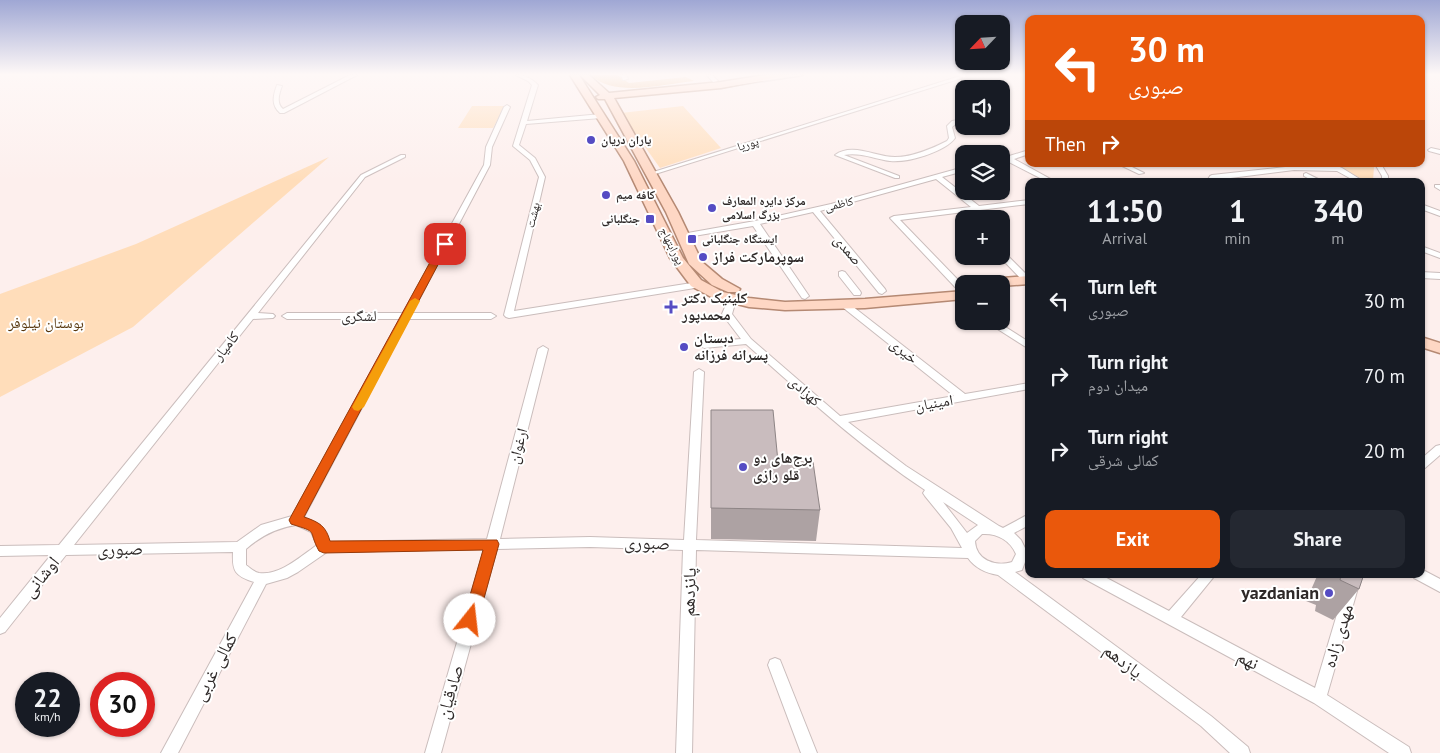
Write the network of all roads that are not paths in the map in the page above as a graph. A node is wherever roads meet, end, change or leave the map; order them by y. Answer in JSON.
{"nodes":[{"id":1,"x":505,"y":110,"type":"edge"},
{"id":2,"x":526,"y":110,"type":"edge"},
{"id":3,"x":598,"y":110,"type":"edge"},
{"id":4,"x":608,"y":110,"type":"edge"},
{"id":5,"x":611,"y":110,"type":"edge"},
{"id":6,"x":855,"y":110,"type":"edge"},
{"id":7,"x":601,"y":116,"type":"junction"},
{"id":8,"x":955,"y":122,"type":"edge"},
{"id":9,"x":522,"y":123,"type":"junction"},
{"id":10,"x":611,"y":128,"type":"junction"},
{"id":11,"x":1431,"y":150,"type":"dead end"},
{"id":12,"x":1440,"y":152,"type":"edge"},
{"id":13,"x":1025,"y":153,"type":"edge"},
{"id":14,"x":403,"y":156,"type":"dead end"},
{"id":15,"x":1010,"y":157,"type":"edge"},
{"id":16,"x":1010,"y":162,"type":"edge"},
{"id":17,"x":1128,"y":167,"type":"edge"},
{"id":18,"x":1263,"y":167,"type":"edge"},
{"id":19,"x":1336,"y":167,"type":"edge"},
{"id":20,"x":1294,"y":168,"type":"joint"},
{"id":21,"x":1340,"y":169,"type":"junction"},
{"id":22,"x":955,"y":171,"type":"edge"},
{"id":23,"x":1270,"y":171,"type":"junction"},
{"id":24,"x":1141,"y":173,"type":"dead end"},
{"id":25,"x":644,"y":175,"type":"junction"},
{"id":26,"x":1306,"y":175,"type":"dead end"},
{"id":27,"x":936,"y":176,"type":"junction"},
{"id":28,"x":897,"y":177,"type":"dead end"},
{"id":29,"x":1041,"y":178,"type":"edge"},
{"id":30,"x":1212,"y":178,"type":"edge"},
{"id":31,"x":1312,"y":178,"type":"edge"},
{"id":32,"x":1355,"y":178,"type":"edge"},
{"id":33,"x":1025,"y":205,"type":"edge"},
{"id":34,"x":978,"y":208,"type":"junction"},
{"id":35,"x":1425,"y":208,"type":"edge"},
{"id":36,"x":814,"y":209,"type":"junction"},
{"id":37,"x":672,"y":212,"type":"junction"},
{"id":38,"x":656,"y":214,"type":"junction"},
{"id":39,"x":1440,"y":214,"type":"edge"},
{"id":40,"x":755,"y":223,"type":"junction"},
{"id":41,"x":682,"y":236,"type":"junction"},
{"id":42,"x":1425,"y":250,"type":"edge"},
{"id":43,"x":1440,"y":256,"type":"edge"},
{"id":44,"x":1010,"y":264,"type":"edge"},
{"id":45,"x":842,"y":274,"type":"dead end"},
{"id":46,"x":1426,"y":276,"type":"edge"},
{"id":47,"x":1440,"y":278,"type":"edge"},
{"id":48,"x":1025,"y":280,"type":"edge"},
{"id":49,"x":955,"y":281,"type":"edge"},
{"id":50,"x":1010,"y":283,"type":"edge"},
{"id":51,"x":1025,"y":283,"type":"edge"},
{"id":52,"x":1025,"y":284,"type":"edge"},
{"id":53,"x":698,"y":285,"type":"junction"},
{"id":54,"x":955,"y":288,"type":"edge"},
{"id":55,"x":955,"y":289,"type":"edge"},
{"id":56,"x":1010,"y":289,"type":"edge"},
{"id":57,"x":882,"y":291,"type":"junction"},
{"id":58,"x":857,"y":293,"type":"junction"},
{"id":59,"x":805,"y":296,"type":"junction"},
{"id":60,"x":732,"y":300,"type":"junction"},
{"id":61,"x":844,"y":304,"type":"junction"},
{"id":62,"x":250,"y":316,"type":"junction"},
{"id":63,"x":270,"y":316,"type":"dead end"},
{"id":64,"x":288,"y":316,"type":"dead end"},
{"id":65,"x":491,"y":316,"type":"dead end"},
{"id":66,"x":407,"y":317,"type":"junction"},
{"id":67,"x":1003,"y":330,"type":"edge"},
{"id":68,"x":748,"y":341,"type":"junction"},
{"id":69,"x":1425,"y":343,"type":"edge"},
{"id":70,"x":1025,"y":344,"type":"edge"},
{"id":71,"x":704,"y":345,"type":"dead end"},
{"id":72,"x":1440,"y":348,"type":"edge"},
{"id":73,"x":543,"y":349,"type":"dead end"},
{"id":74,"x":699,"y":372,"type":"dead end"},
{"id":75,"x":1025,"y":387,"type":"edge"},
{"id":76,"x":963,"y":398,"type":"junction"},
{"id":77,"x":838,"y":420,"type":"junction"},
{"id":78,"x":1440,"y":449,"type":"edge"},
{"id":79,"x":1425,"y":462,"type":"edge"},
{"id":80,"x":902,"y":469,"type":"junction"},
{"id":81,"x":296,"y":520,"type":"junction"},
{"id":82,"x":1025,"y":521,"type":"edge"},
{"id":83,"x":1000,"y":531,"type":"junction"},
{"id":84,"x":1015,"y":540,"type":"junction"},
{"id":85,"x":492,"y":544,"type":"junction"},
{"id":86,"x":690,"y":544,"type":"junction"},
{"id":87,"x":1025,"y":544,"type":"edge"},
{"id":88,"x":240,"y":547,"type":"junction"},
{"id":89,"x":324,"y":547,"type":"junction"},
{"id":90,"x":969,"y":549,"type":"junction"},
{"id":91,"x":62,"y":550,"type":"junction"},
{"id":92,"x":0,"y":551,"type":"edge"},
{"id":93,"x":1002,"y":570,"type":"junction"},
{"id":94,"x":1425,"y":577,"type":"edge"},
{"id":95,"x":1095,"y":578,"type":"edge"},
{"id":96,"x":1206,"y":578,"type":"edge"},
{"id":97,"x":1355,"y":578,"type":"edge"},
{"id":98,"x":261,"y":581,"type":"junction"},
{"id":99,"x":1440,"y":586,"type":"edge"},
{"id":100,"x":1170,"y":619,"type":"junction"},
{"id":101,"x":0,"y":628,"type":"edge"},
{"id":102,"x":775,"y":665,"type":"dead end"},
{"id":103,"x":1319,"y":698,"type":"junction"},
{"id":104,"x":169,"y":753,"type":"edge"},
{"id":105,"x":433,"y":753,"type":"edge"},
{"id":106,"x":684,"y":753,"type":"edge"},
{"id":107,"x":809,"y":753,"type":"edge"},
{"id":108,"x":1242,"y":753,"type":"edge"},
{"id":109,"x":1403,"y":753,"type":"edge"}],
"edges":[{"from":1,"to":66,"type":"street"},
{"from":2,"to":9,"type":"street"},
{"from":3,"to":7,"type":"main road","name":"پورابتهاج"},
{"from":4,"to":10,"type":"main road"},
{"from":5,"to":25,"type":"main road","name":"پورابتهاج"},
{"from":6,"to":25,"type":"street","name":"پوریا"},
{"from":7,"to":9,"type":"street"},
{"from":7,"to":10,"type":"main road","name":"پورابتهاج"},
{"from":8,"to":28,"type":"street"},
{"from":9,"to":53,"type":"street","name":"بهشت"},
{"from":10,"to":25,"type":"main road","name":"پورابتهاج"},
{"from":11,"to":12,"type":"street"},
{"from":13,"to":15,"type":"street"},
{"from":14,"to":62,"type":"street","name":"کامیار"},
{"from":16,"to":29,"type":"street"},
{"from":17,"to":24,"type":"street"},
{"from":18,"to":23,"type":"street"},
{"from":19,"to":21,"type":"street"},
{"from":20,"to":21,"type":"street"},
{"from":20,"to":23,"type":"street"},
{"from":21,"to":32,"type":"street"},
{"from":22,"to":27,"type":"street","name":"کاظمی"},
{"from":23,"to":30,"type":"street"},
{"from":25,"to":37,"type":"main road","name":"پورابتهاج"},
{"from":25,"to":38,"type":"main road","name":"پورابتهاج"},
{"from":26,"to":31,"type":"street"},
{"from":27,"to":34,"type":"street"},
{"from":27,"to":36,"type":"street","name":"کاظمی"},
{"from":33,"to":34,"type":"street"},
{"from":34,"to":49,"type":"street"},
{"from":35,"to":39,"type":"street"},
{"from":36,"to":40,"type":"street","name":"کاظمی"},
{"from":36,"to":57,"type":"street","name":"صمدی"},
{"from":37,"to":38,"type":"main road"},
{"from":37,"to":41,"type":"main road","name":"پورابتهاج"},
{"from":38,"to":53,"type":"main road","name":"پورابتهاج"},
{"from":40,"to":41,"type":"street","name":"کاظمی"},
{"from":40,"to":59,"type":"street"},
{"from":41,"to":59,"type":"main road","name":"پورابتهاج"},
{"from":42,"to":43,"type":"street"},
{"from":44,"to":48,"type":"street"},
{"from":45,"to":58,"type":"street"},
{"from":46,"to":47,"type":"street"},
{"from":50,"to":51,"type":"main road"},
{"from":52,"to":56,"type":"main road"},
{"from":53,"to":60,"type":"main road","name":"پورابتهاج"},
{"from":54,"to":57,"type":"main road","name":"پورابتهاج"},
{"from":55,"to":61,"type":"main road","name":"پورابتهاج"},
{"from":57,"to":58,"type":"main road","name":"پورابتهاج"},
{"from":58,"to":59,"type":"main road","name":"پورابتهاج"},
{"from":60,"to":61,"type":"main road","name":"پورابتهاج"},
{"from":60,"to":68,"type":"street","name":"کهزادی"},
{"from":61,"to":76,"type":"street","name":"خیری"},
{"from":62,"to":63,"type":"street"},
{"from":62,"to":91,"type":"street","name":"کامیار"},
{"from":64,"to":66,"type":"street","name":"لشگری"},
{"from":65,"to":66,"type":"street","name":"لشگری"},
{"from":66,"to":81,"type":"street"},
{"from":67,"to":70,"type":"street"},
{"from":68,"to":71,"type":"street"},
{"from":68,"to":77,"type":"street","name":"کهزادی"},
{"from":69,"to":72,"type":"main road"},
{"from":73,"to":85,"type":"street","name":"ارغوان"},
{"from":74,"to":86,"type":"street","name":"پانزدهم"},
{"from":75,"to":76,"type":"street","name":"امینیان"},
{"from":76,"to":77,"type":"street","name":"امینیان"},
{"from":77,"to":80,"type":"street","name":"کهزادی"},
{"from":78,"to":79,"type":"street"},
{"from":80,"to":83,"type":"street","name":"کهزادی"},
{"from":80,"to":90,"type":"street","name":"کهزادی"},
{"from":81,"to":88,"type":"street"},
{"from":81,"to":89,"type":"street"},
{"from":82,"to":83,"type":"street"},
{"from":83,"to":84,"type":"street"},
{"from":83,"to":90,"type":"street"},
{"from":84,"to":87,"type":"street"},
{"from":84,"to":93,"type":"street"},
{"from":85,"to":86,"type":"street","name":"صبوری"},
{"from":85,"to":89,"type":"street","name":"صبوری"},
{"from":85,"to":105,"type":"street","name":"صادقیان"},
{"from":86,"to":90,"type":"street","name":"صبوری"},
{"from":86,"to":106,"type":"street","name":"پانزدهم"},
{"from":88,"to":91,"type":"street","name":"صبوری"},
{"from":88,"to":98,"type":"street"},
{"from":89,"to":98,"type":"street"},
{"from":90,"to":93,"type":"street"},
{"from":91,"to":92,"type":"street","name":"صبوری"},
{"from":91,"to":101,"type":"street","name":"اوشانی"},
{"from":93,"to":108,"type":"street","name":"یازدهم"},
{"from":94,"to":99,"type":"street"},
{"from":95,"to":100,"type":"street","name":"نهم"},
{"from":96,"to":100,"type":"street"},
{"from":97,"to":103,"type":"street","name":"مهدی زاده"},
{"from":98,"to":104,"type":"street","name":"کمالی غربی"},
{"from":100,"to":103,"type":"street","name":"نهم"},
{"from":102,"to":107,"type":"street"},
{"from":103,"to":109,"type":"street","name":"نهم"}]}
